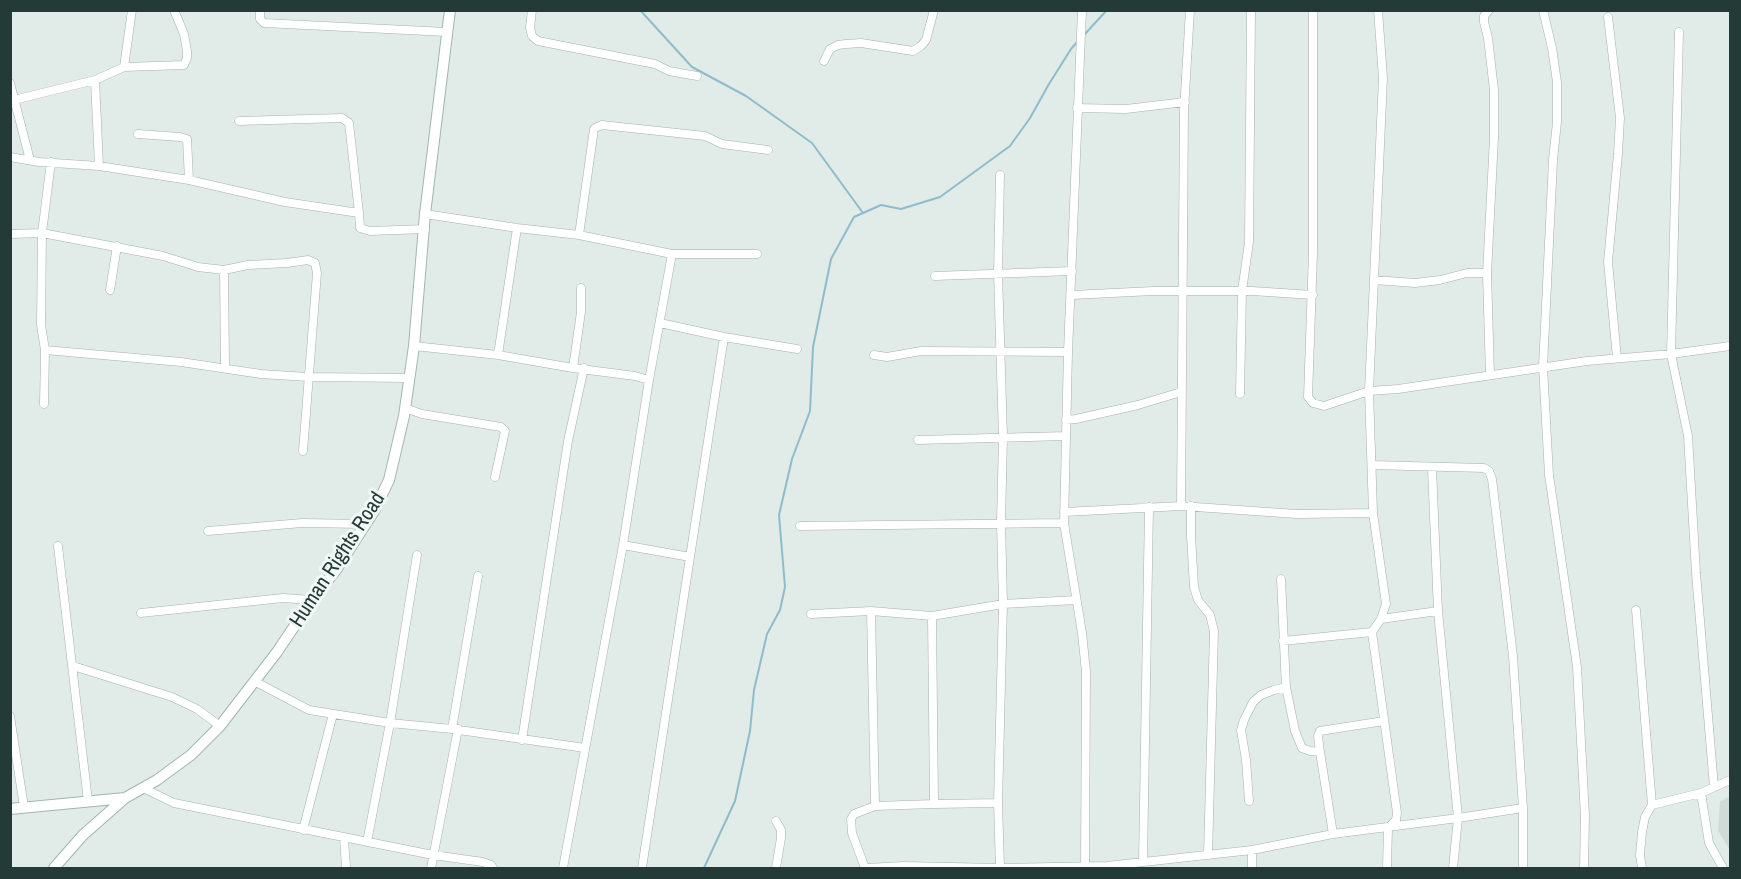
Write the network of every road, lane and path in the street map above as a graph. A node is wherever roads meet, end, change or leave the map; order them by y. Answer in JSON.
{"nodes":[{"id":1,"x":132,"y":10,"type":"edge"},
{"id":2,"x":174,"y":10,"type":"edge"},
{"id":3,"x":260,"y":10,"type":"edge"},
{"id":4,"x":450,"y":10,"type":"edge"},
{"id":5,"x":532,"y":10,"type":"edge"},
{"id":6,"x":934,"y":10,"type":"edge"},
{"id":7,"x":1082,"y":10,"type":"edge"},
{"id":8,"x":1190,"y":10,"type":"edge"},
{"id":9,"x":1251,"y":10,"type":"edge"},
{"id":10,"x":1313,"y":10,"type":"edge"},
{"id":11,"x":1378,"y":10,"type":"edge"},
{"id":12,"x":1489,"y":10,"type":"edge"},
{"id":13,"x":1543,"y":10,"type":"edge"},
{"id":14,"x":1608,"y":17,"type":"dead end"},
{"id":15,"x":447,"y":32,"type":"junction"},
{"id":16,"x":1679,"y":32,"type":"dead end"},
{"id":17,"x":824,"y":61,"type":"dead end"},
{"id":18,"x":124,"y":67,"type":"junction"},
{"id":19,"x":697,"y":76,"type":"dead end"},
{"id":20,"x":95,"y":80,"type":"junction"},
{"id":21,"x":10,"y":83,"type":"edge"},
{"id":22,"x":14,"y":100,"type":"junction"},
{"id":23,"x":1185,"y":102,"type":"junction"},
{"id":24,"x":1077,"y":108,"type":"junction"},
{"id":25,"x":239,"y":121,"type":"dead end"},
{"id":26,"x":138,"y":134,"type":"dead end"},
{"id":27,"x":768,"y":150,"type":"dead end"},
{"id":28,"x":10,"y":157,"type":"edge"},
{"id":29,"x":30,"y":160,"type":"junction"},
{"id":30,"x":51,"y":162,"type":"junction"},
{"id":31,"x":99,"y":166,"type":"junction"},
{"id":32,"x":1000,"y":175,"type":"dead end"},
{"id":33,"x":189,"y":180,"type":"junction"},
{"id":34,"x":359,"y":213,"type":"junction"},
{"id":35,"x":425,"y":214,"type":"junction"},
{"id":36,"x":518,"y":228,"type":"junction"},
{"id":37,"x":425,"y":229,"type":"junction"},
{"id":38,"x":42,"y":233,"type":"junction"},
{"id":39,"x":10,"y":234,"type":"edge"},
{"id":40,"x":579,"y":235,"type":"junction"},
{"id":41,"x":117,"y":246,"type":"junction"},
{"id":42,"x":672,"y":254,"type":"junction"},
{"id":43,"x":758,"y":254,"type":"dead end"},
{"id":44,"x":224,"y":270,"type":"junction"},
{"id":45,"x":1072,"y":271,"type":"junction"},
{"id":46,"x":998,"y":273,"type":"junction"},
{"id":47,"x":1487,"y":273,"type":"junction"},
{"id":48,"x":934,"y":276,"type":"dead end"},
{"id":49,"x":1374,"y":280,"type":"junction"},
{"id":50,"x":581,"y":288,"type":"dead end"},
{"id":51,"x":110,"y":290,"type":"dead end"},
{"id":52,"x":1242,"y":291,"type":"junction"},
{"id":53,"x":1182,"y":292,"type":"junction"},
{"id":54,"x":1072,"y":295,"type":"junction"},
{"id":55,"x":1312,"y":295,"type":"junction"},
{"id":56,"x":660,"y":323,"type":"junction"},
{"id":57,"x":724,"y":337,"type":"junction"},
{"id":58,"x":414,"y":346,"type":"junction"},
{"id":59,"x":1731,"y":346,"type":"edge"},
{"id":60,"x":797,"y":349,"type":"dead end"},
{"id":61,"x":45,"y":350,"type":"junction"},
{"id":62,"x":1000,"y":350,"type":"junction"},
{"id":63,"x":1068,"y":352,"type":"junction"},
{"id":64,"x":1671,"y":354,"type":"junction"},
{"id":65,"x":498,"y":355,"type":"junction"},
{"id":66,"x":874,"y":355,"type":"dead end"},
{"id":67,"x":1617,"y":358,"type":"junction"},
{"id":68,"x":225,"y":367,"type":"junction"},
{"id":69,"x":1543,"y":367,"type":"junction"},
{"id":70,"x":573,"y":368,"type":"junction"},
{"id":71,"x":584,"y":368,"type":"junction"},
{"id":72,"x":1490,"y":375,"type":"junction"},
{"id":73,"x":308,"y":377,"type":"junction"},
{"id":74,"x":409,"y":378,"type":"junction"},
{"id":75,"x":649,"y":380,"type":"junction"},
{"id":76,"x":1369,"y":391,"type":"junction"},
{"id":77,"x":1181,"y":392,"type":"junction"},
{"id":78,"x":1240,"y":394,"type":"dead end"},
{"id":79,"x":44,"y":404,"type":"dead end"},
{"id":80,"x":405,"y":408,"type":"junction"},
{"id":81,"x":1066,"y":420,"type":"junction"},
{"id":82,"x":1066,"y":436,"type":"junction"},
{"id":83,"x":1003,"y":437,"type":"junction"},
{"id":84,"x":918,"y":440,"type":"dead end"},
{"id":85,"x":303,"y":451,"type":"dead end"},
{"id":86,"x":1372,"y":465,"type":"junction"},
{"id":87,"x":1432,"y":468,"type":"junction"},
{"id":88,"x":495,"y":477,"type":"dead end"},
{"id":89,"x":1181,"y":506,"type":"junction"},
{"id":90,"x":1191,"y":506,"type":"junction"},
{"id":91,"x":1149,"y":507,"type":"junction"},
{"id":92,"x":1064,"y":512,"type":"junction"},
{"id":93,"x":1373,"y":513,"type":"junction"},
{"id":94,"x":1001,"y":522,"type":"junction"},
{"id":95,"x":1064,"y":523,"type":"junction"},
{"id":96,"x":364,"y":524,"type":"junction"},
{"id":97,"x":800,"y":526,"type":"dead end"},
{"id":98,"x":208,"y":531,"type":"dead end"},
{"id":99,"x":623,"y":545,"type":"junction"},
{"id":100,"x":58,"y":546,"type":"dead end"},
{"id":101,"x":417,"y":555,"type":"dead end"},
{"id":102,"x":690,"y":557,"type":"junction"},
{"id":103,"x":478,"y":576,"type":"dead end"},
{"id":104,"x":1281,"y":579,"type":"dead end"},
{"id":105,"x":312,"y":600,"type":"junction"},
{"id":106,"x":1076,"y":600,"type":"junction"},
{"id":107,"x":1004,"y":604,"type":"junction"},
{"id":108,"x":1636,"y":610,"type":"dead end"},
{"id":109,"x":871,"y":611,"type":"junction"},
{"id":110,"x":1438,"y":611,"type":"junction"},
{"id":111,"x":141,"y":613,"type":"dead end"},
{"id":112,"x":812,"y":614,"type":"dead end"},
{"id":113,"x":932,"y":616,"type":"junction"},
{"id":114,"x":1381,"y":619,"type":"junction"},
{"id":115,"x":1372,"y":632,"type":"junction"},
{"id":116,"x":1283,"y":641,"type":"junction"},
{"id":117,"x":73,"y":666,"type":"junction"},
{"id":118,"x":254,"y":681,"type":"junction"},
{"id":119,"x":1286,"y":687,"type":"junction"},
{"id":120,"x":333,"y":714,"type":"junction"},
{"id":121,"x":10,"y":716,"type":"edge"},
{"id":122,"x":1384,"y":721,"type":"junction"},
{"id":123,"x":390,"y":723,"type":"junction"},
{"id":124,"x":220,"y":726,"type":"junction"},
{"id":125,"x":455,"y":729,"type":"junction"},
{"id":126,"x":522,"y":740,"type":"junction"},
{"id":127,"x":585,"y":748,"type":"junction"},
{"id":128,"x":1320,"y":752,"type":"junction"},
{"id":129,"x":1731,"y":780,"type":"edge"},
{"id":130,"x":1714,"y":787,"type":"junction"},
{"id":131,"x":143,"y":789,"type":"junction"},
{"id":132,"x":1701,"y":793,"type":"junction"},
{"id":133,"x":125,"y":798,"type":"junction"},
{"id":134,"x":88,"y":801,"type":"junction"},
{"id":135,"x":1249,"y":801,"type":"dead end"},
{"id":136,"x":998,"y":802,"type":"junction"},
{"id":137,"x":934,"y":804,"type":"junction"},
{"id":138,"x":1652,"y":805,"type":"junction"},
{"id":139,"x":874,"y":806,"type":"junction"},
{"id":140,"x":24,"y":807,"type":"junction"},
{"id":141,"x":1523,"y":808,"type":"junction"},
{"id":142,"x":10,"y":809,"type":"edge"},
{"id":143,"x":1458,"y":818,"type":"junction"},
{"id":144,"x":776,"y":821,"type":"dead end"},
{"id":145,"x":1388,"y":828,"type":"junction"},
{"id":146,"x":303,"y":830,"type":"junction"},
{"id":147,"x":1333,"y":834,"type":"junction"},
{"id":148,"x":344,"y":838,"type":"junction"},
{"id":149,"x":367,"y":842,"type":"junction"},
{"id":150,"x":1252,"y":850,"type":"junction"},
{"id":151,"x":433,"y":855,"type":"junction"},
{"id":152,"x":1208,"y":855,"type":"junction"},
{"id":153,"x":1143,"y":862,"type":"junction"},
{"id":154,"x":1085,"y":866,"type":"junction"},
{"id":155,"x":1106,"y":867,"type":"edge"},
{"id":156,"x":54,"y":868,"type":"edge"},
{"id":157,"x":346,"y":868,"type":"edge"},
{"id":158,"x":431,"y":868,"type":"edge"},
{"id":159,"x":493,"y":868,"type":"edge"},
{"id":160,"x":563,"y":868,"type":"edge"},
{"id":161,"x":642,"y":868,"type":"edge"},
{"id":162,"x":776,"y":868,"type":"edge"},
{"id":163,"x":866,"y":868,"type":"edge"},
{"id":164,"x":990,"y":868,"type":"edge"},
{"id":165,"x":1000,"y":868,"type":"edge"},
{"id":166,"x":1252,"y":868,"type":"edge"},
{"id":167,"x":1387,"y":868,"type":"edge"},
{"id":168,"x":1453,"y":868,"type":"edge"},
{"id":169,"x":1523,"y":868,"type":"edge"},
{"id":170,"x":1584,"y":868,"type":"edge"},
{"id":171,"x":1642,"y":868,"type":"edge"},
{"id":172,"x":1723,"y":868,"type":"edge"}],
"edges":[{"from":1,"to":18,"type":"street"},
{"from":2,"to":18,"type":"street"},
{"from":3,"to":15,"type":"street"},
{"from":4,"to":15,"type":"street","name":"Human Rights Road"},
{"from":5,"to":19,"type":"street"},
{"from":6,"to":17,"type":"street"},
{"from":7,"to":24,"type":"street"},
{"from":8,"to":23,"type":"street"},
{"from":9,"to":52,"type":"street"},
{"from":10,"to":55,"type":"street"},
{"from":11,"to":49,"type":"street"},
{"from":12,"to":47,"type":"street"},
{"from":13,"to":69,"type":"street"},
{"from":14,"to":67,"type":"street"},
{"from":15,"to":35,"type":"street","name":"Human Rights Road"},
{"from":16,"to":64,"type":"street"},
{"from":18,"to":20,"type":"street"},
{"from":20,"to":22,"type":"street"},
{"from":20,"to":31,"type":"street"},
{"from":21,"to":22,"type":"street"},
{"from":22,"to":29,"type":"street"},
{"from":23,"to":24,"type":"street"},
{"from":23,"to":53,"type":"street"},
{"from":24,"to":45,"type":"street"},
{"from":25,"to":34,"type":"street"},
{"from":26,"to":33,"type":"street"},
{"from":27,"to":40,"type":"street"},
{"from":28,"to":29,"type":"street"},
{"from":29,"to":30,"type":"street"},
{"from":30,"to":31,"type":"street"},
{"from":30,"to":38,"type":"street"},
{"from":31,"to":33,"type":"street"},
{"from":32,"to":46,"type":"street"},
{"from":33,"to":34,"type":"street"},
{"from":34,"to":37,"type":"street"},
{"from":35,"to":36,"type":"street"},
{"from":35,"to":37,"type":"street","name":"Human Rights Road"},
{"from":36,"to":40,"type":"street"},
{"from":36,"to":65,"type":"street"},
{"from":37,"to":58,"type":"street","name":"Human Rights Road"},
{"from":38,"to":39,"type":"street"},
{"from":38,"to":41,"type":"street"},
{"from":38,"to":61,"type":"street"},
{"from":40,"to":42,"type":"street"},
{"from":41,"to":44,"type":"street"},
{"from":41,"to":51,"type":"street"},
{"from":42,"to":43,"type":"street"},
{"from":42,"to":56,"type":"street"},
{"from":44,"to":68,"type":"street"},
{"from":44,"to":73,"type":"street"},
{"from":45,"to":46,"type":"street"},
{"from":45,"to":54,"type":"street"},
{"from":46,"to":48,"type":"street"},
{"from":46,"to":62,"type":"street"},
{"from":47,"to":49,"type":"street"},
{"from":47,"to":72,"type":"street"},
{"from":49,"to":76,"type":"street"},
{"from":50,"to":70,"type":"street"},
{"from":52,"to":53,"type":"street"},
{"from":52,"to":55,"type":"street"},
{"from":52,"to":78,"type":"street"},
{"from":53,"to":54,"type":"street"},
{"from":53,"to":77,"type":"street"},
{"from":54,"to":63,"type":"street"},
{"from":55,"to":76,"type":"street"},
{"from":56,"to":57,"type":"street"},
{"from":56,"to":75,"type":"street"},
{"from":57,"to":60,"type":"street"},
{"from":57,"to":102,"type":"street"},
{"from":58,"to":65,"type":"street"},
{"from":58,"to":74,"type":"street","name":"Human Rights Road"},
{"from":59,"to":64,"type":"street"},
{"from":61,"to":68,"type":"street"},
{"from":61,"to":79,"type":"street"},
{"from":62,"to":63,"type":"street"},
{"from":62,"to":66,"type":"street"},
{"from":62,"to":83,"type":"street"},
{"from":63,"to":81,"type":"street"},
{"from":64,"to":67,"type":"street"},
{"from":64,"to":130,"type":"street"},
{"from":65,"to":70,"type":"street"},
{"from":67,"to":69,"type":"street"},
{"from":68,"to":73,"type":"street"},
{"from":69,"to":72,"type":"street"},
{"from":69,"to":170,"type":"street"},
{"from":70,"to":71,"type":"street"},
{"from":71,"to":75,"type":"street"},
{"from":71,"to":126,"type":"street"},
{"from":72,"to":76,"type":"street"},
{"from":73,"to":74,"type":"street"},
{"from":73,"to":85,"type":"street"},
{"from":74,"to":80,"type":"street","name":"Human Rights Road"},
{"from":75,"to":99,"type":"street"},
{"from":76,"to":86,"type":"street"},
{"from":77,"to":81,"type":"street"},
{"from":77,"to":89,"type":"street"},
{"from":80,"to":88,"type":"street"},
{"from":80,"to":96,"type":"street","name":"Human Rights Road"},
{"from":81,"to":82,"type":"street"},
{"from":82,"to":83,"type":"street"},
{"from":82,"to":92,"type":"street"},
{"from":83,"to":84,"type":"street"},
{"from":83,"to":94,"type":"street"},
{"from":86,"to":87,"type":"street"},
{"from":86,"to":93,"type":"street"},
{"from":87,"to":110,"type":"street"},
{"from":87,"to":141,"type":"street"},
{"from":89,"to":90,"type":"street"},
{"from":89,"to":91,"type":"street"},
{"from":90,"to":93,"type":"street"},
{"from":90,"to":152,"type":"street"},
{"from":91,"to":92,"type":"street"},
{"from":91,"to":153,"type":"street"},
{"from":92,"to":95,"type":"street"},
{"from":93,"to":114,"type":"street"},
{"from":94,"to":95,"type":"street"},
{"from":94,"to":97,"type":"street"},
{"from":94,"to":107,"type":"street"},
{"from":95,"to":106,"type":"street"},
{"from":96,"to":98,"type":"street"},
{"from":96,"to":105,"type":"street","name":"Human Rights Road"},
{"from":99,"to":102,"type":"street"},
{"from":99,"to":127,"type":"street"},
{"from":100,"to":117,"type":"street"},
{"from":101,"to":123,"type":"street"},
{"from":102,"to":161,"type":"street"},
{"from":103,"to":125,"type":"street"},
{"from":104,"to":116,"type":"street"},
{"from":105,"to":111,"type":"street"},
{"from":105,"to":118,"type":"street","name":"Human Rights Road"},
{"from":106,"to":107,"type":"street"},
{"from":106,"to":154,"type":"street"},
{"from":107,"to":113,"type":"street"},
{"from":107,"to":136,"type":"street"},
{"from":108,"to":138,"type":"street"},
{"from":109,"to":112,"type":"street"},
{"from":109,"to":113,"type":"street"},
{"from":109,"to":139,"type":"street"},
{"from":110,"to":114,"type":"street"},
{"from":110,"to":143,"type":"street"},
{"from":113,"to":137,"type":"street"},
{"from":114,"to":115,"type":"street"},
{"from":115,"to":116,"type":"street"},
{"from":115,"to":122,"type":"street"},
{"from":116,"to":119,"type":"street"},
{"from":117,"to":124,"type":"street"},
{"from":117,"to":134,"type":"street"},
{"from":118,"to":120,"type":"street"},
{"from":118,"to":124,"type":"street","name":"Human Rights Road"},
{"from":119,"to":128,"type":"street"},
{"from":119,"to":135,"type":"street"},
{"from":120,"to":123,"type":"street"},
{"from":120,"to":146,"type":"street"},
{"from":121,"to":140,"type":"street"},
{"from":122,"to":128,"type":"street"},
{"from":122,"to":145,"type":"street"},
{"from":123,"to":125,"type":"street"},
{"from":123,"to":149,"type":"street"},
{"from":124,"to":131,"type":"street","name":"Human Rights Road"},
{"from":125,"to":126,"type":"street"},
{"from":125,"to":151,"type":"street"},
{"from":126,"to":127,"type":"street"},
{"from":127,"to":160,"type":"street"},
{"from":128,"to":147,"type":"street"},
{"from":129,"to":130,"type":"street"},
{"from":130,"to":132,"type":"street"},
{"from":131,"to":133,"type":"street","name":"Human Rights Road"},
{"from":131,"to":146,"type":"street"},
{"from":132,"to":138,"type":"street"},
{"from":132,"to":172,"type":"street"},
{"from":133,"to":134,"type":"street"},
{"from":133,"to":156,"type":"street","name":"Human Rights Road"},
{"from":134,"to":140,"type":"street"},
{"from":136,"to":137,"type":"street"},
{"from":136,"to":165,"type":"street"},
{"from":137,"to":139,"type":"street"},
{"from":138,"to":171,"type":"street"},
{"from":139,"to":163,"type":"street"},
{"from":140,"to":142,"type":"street"},
{"from":141,"to":143,"type":"street"},
{"from":141,"to":169,"type":"street"},
{"from":143,"to":145,"type":"street"},
{"from":143,"to":168,"type":"street"},
{"from":144,"to":162,"type":"street"},
{"from":145,"to":147,"type":"street"},
{"from":145,"to":167,"type":"street"},
{"from":146,"to":148,"type":"street"},
{"from":147,"to":150,"type":"street"},
{"from":148,"to":149,"type":"street"},
{"from":148,"to":157,"type":"street"},
{"from":149,"to":151,"type":"street"},
{"from":150,"to":152,"type":"street"},
{"from":150,"to":166,"type":"street"},
{"from":151,"to":158,"type":"street"},
{"from":151,"to":159,"type":"street"},
{"from":152,"to":153,"type":"street"},
{"from":153,"to":155,"type":"street"},
{"from":154,"to":155,"type":"street"},
{"from":154,"to":165,"type":"street"},
{"from":163,"to":164,"type":"street"},
{"from":164,"to":165,"type":"street"}]}
